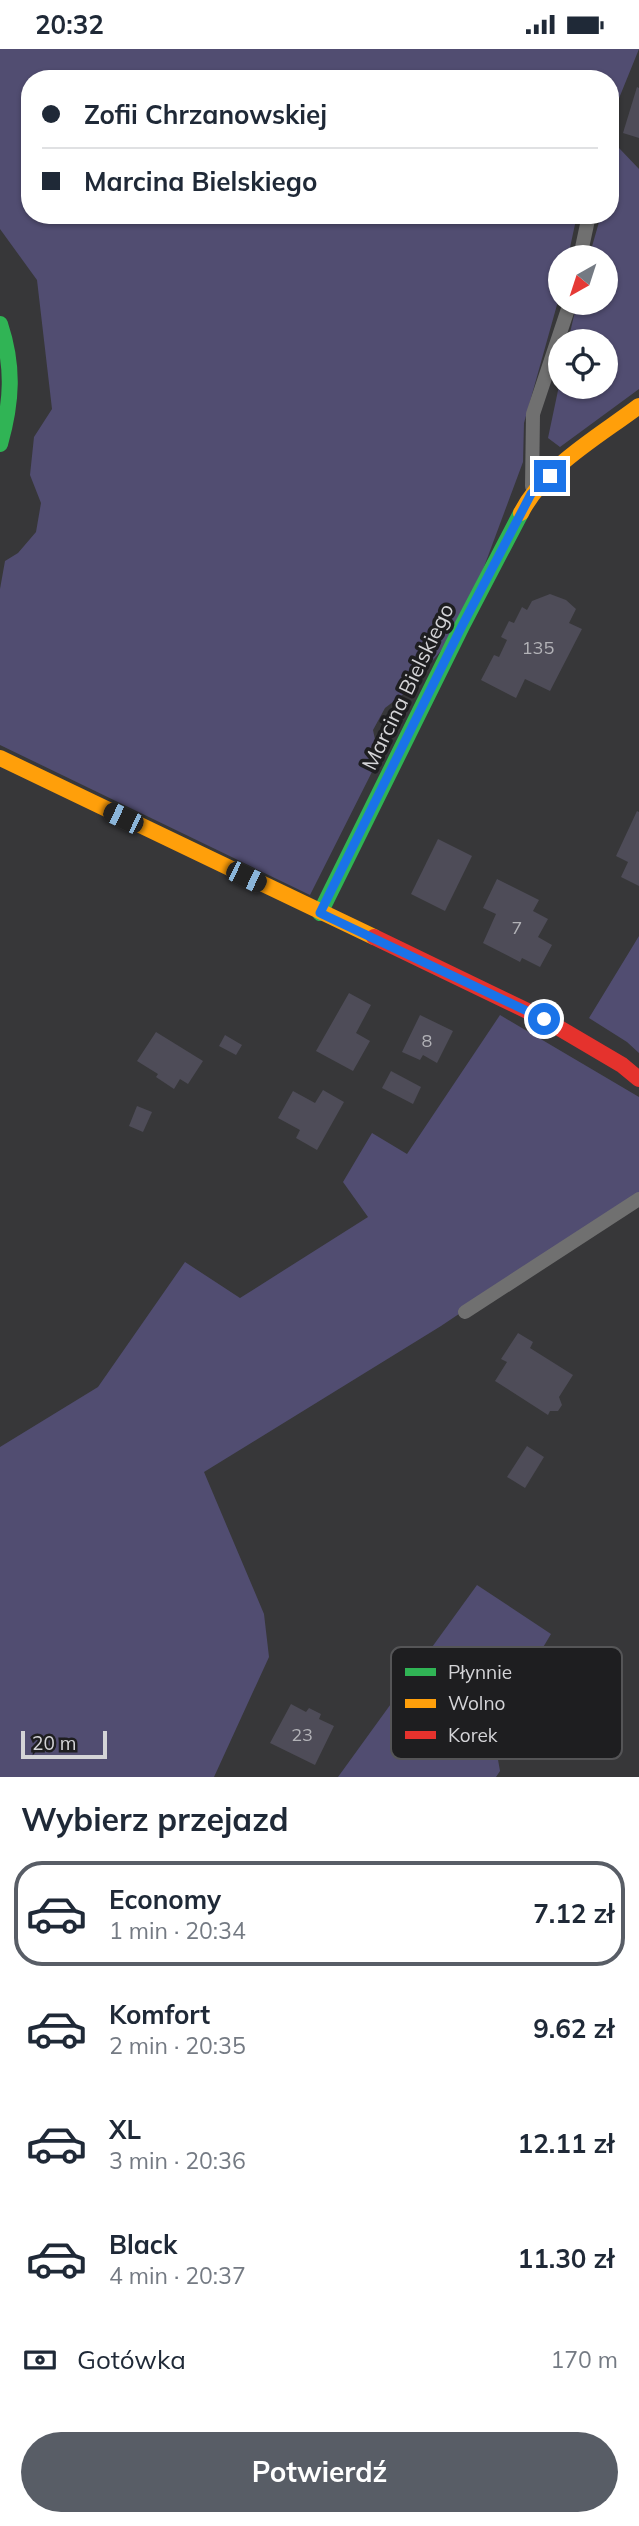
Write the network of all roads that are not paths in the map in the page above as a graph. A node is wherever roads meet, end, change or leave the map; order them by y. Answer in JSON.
{"nodes":[{"id":1,"x":587,"y":224,"type":"edge"},
{"id":2,"x":583,"y":245,"type":"edge"},
{"id":3,"x":566,"y":315,"type":"edge"},
{"id":4,"x":0,"y":324,"type":"edge"},
{"id":5,"x":639,"y":406,"type":"edge"},
{"id":6,"x":0,"y":444,"type":"edge"},
{"id":7,"x":531,"y":494,"type":"junction"},
{"id":8,"x":0,"y":758,"type":"edge"},
{"id":9,"x":320,"y":913,"type":"junction"},
{"id":10,"x":639,"y":1079,"type":"edge"},
{"id":11,"x":639,"y":1199,"type":"edge"},
{"id":12,"x":466,"y":1312,"type":"dead end"}],
"edges":[{"from":1,"to":2,"type":"lane"},
{"from":3,"to":7,"type":"lane"},
{"from":4,"to":6,"type":"street"},
{"from":5,"to":7,"type":"street","name":"Marcina Bielskiego"},
{"from":7,"to":9,"type":"street","name":"Marcina Bielskiego"},
{"from":8,"to":9,"type":"street"},
{"from":9,"to":10,"type":"street"},
{"from":11,"to":12,"type":"lane"}]}
